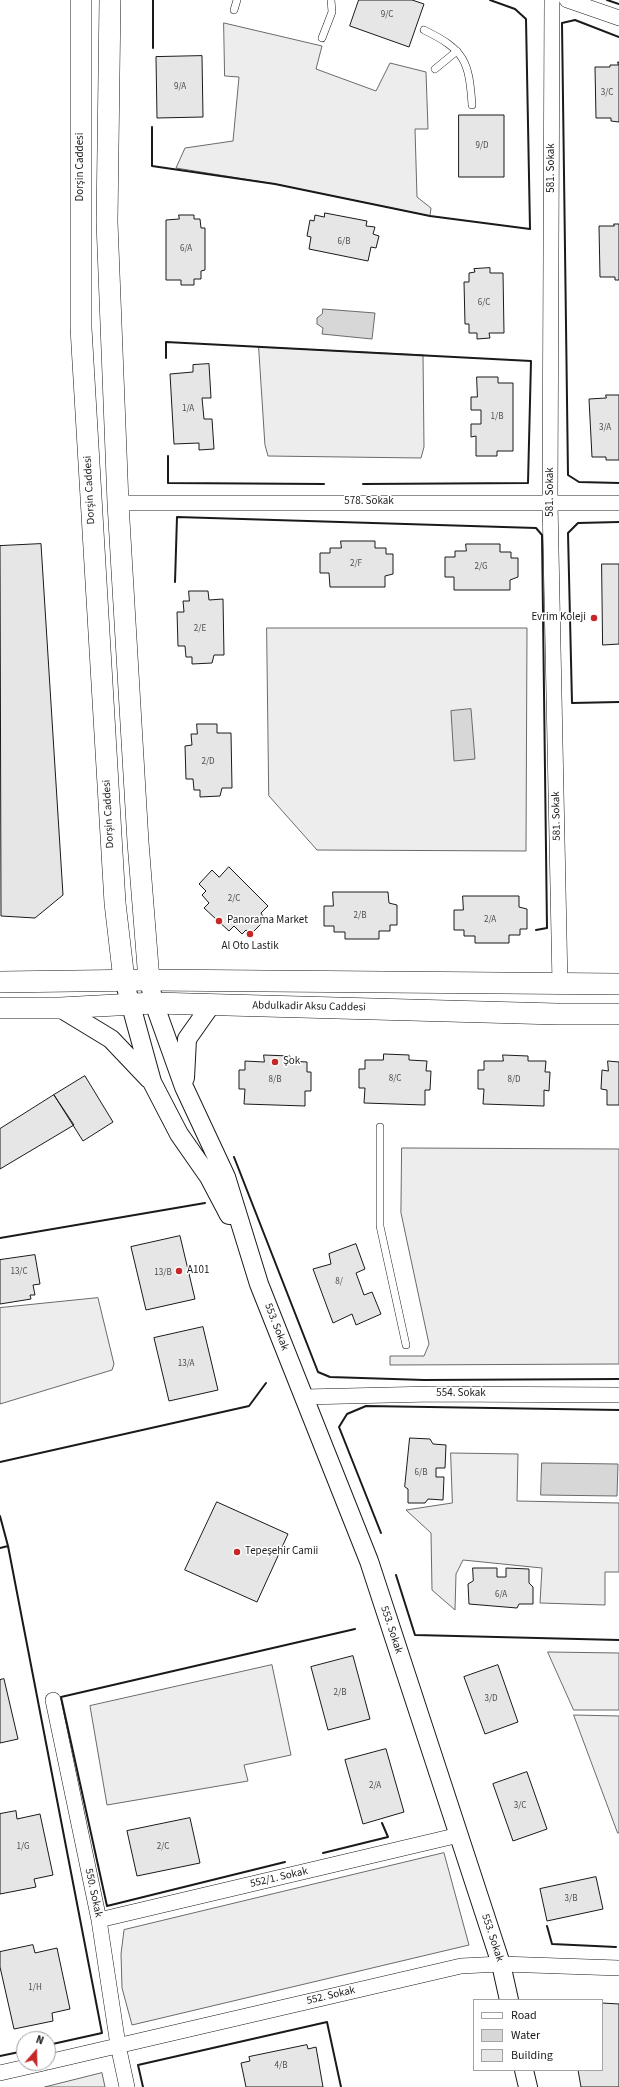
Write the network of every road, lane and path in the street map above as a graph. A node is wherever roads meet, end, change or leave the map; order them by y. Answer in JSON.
{"nodes":[{"id":1,"x":81,"y":0,"type":"edge"},
{"id":2,"x":110,"y":0,"type":"edge"},
{"id":3,"x":237,"y":0,"type":"edge"},
{"id":4,"x":331,"y":0,"type":"edge"},
{"id":5,"x":552,"y":0,"type":"edge"},
{"id":6,"x":567,"y":0,"type":"edge"},
{"id":7,"x":234,"y":10,"type":"dead end"},
{"id":8,"x":619,"y":18,"type":"edge"},
{"id":9,"x":424,"y":30,"type":"dead end"},
{"id":10,"x":322,"y":38,"type":"dead end"},
{"id":11,"x":457,"y":51,"type":"junction"},
{"id":12,"x":435,"y":69,"type":"dead end"},
{"id":13,"x":472,"y":105,"type":"dead end"},
{"id":14,"x":550,"y":502,"type":"junction"},
{"id":15,"x":619,"y":502,"type":"edge"},
{"id":16,"x":118,"y":503,"type":"junction"},
{"id":17,"x":124,"y":980,"type":"junction"},
{"id":18,"x":150,"y":980,"type":"junction"},
{"id":19,"x":0,"y":982,"type":"edge"},
{"id":20,"x":560,"y":984,"type":"junction"},
{"id":21,"x":619,"y":984,"type":"edge"},
{"id":22,"x":154,"y":1003,"type":"junction"},
{"id":23,"x":130,"y":1005,"type":"junction"},
{"id":24,"x":211,"y":1005,"type":"junction"},
{"id":25,"x":0,"y":1008,"type":"edge"},
{"id":26,"x":60,"y":1008,"type":"junction"},
{"id":27,"x":619,"y":1014,"type":"edge"},
{"id":28,"x":152,"y":1082,"type":"junction"},
{"id":29,"x":184,"y":1087,"type":"junction"},
{"id":30,"x":380,"y":1127,"type":"dead end"},
{"id":31,"x":254,"y":1266,"type":"junction"},
{"id":32,"x":406,"y":1345,"type":"dead end"},
{"id":33,"x":619,"y":1396,"type":"edge"},
{"id":34,"x":304,"y":1397,"type":"junction"},
{"id":35,"x":53,"y":1700,"type":"dead end"},
{"id":36,"x":459,"y":1835,"type":"junction"},
{"id":37,"x":99,"y":1920,"type":"junction"},
{"id":38,"x":501,"y":1964,"type":"junction"},
{"id":39,"x":619,"y":1968,"type":"edge"},
{"id":40,"x":509,"y":1999,"type":"edge"},
{"id":41,"x":118,"y":2045,"type":"junction"},
{"id":42,"x":56,"y":2060,"type":"edge"},
{"id":43,"x":16,"y":2070,"type":"edge"},
{"id":44,"x":524,"y":2071,"type":"edge"},
{"id":45,"x":0,"y":2074,"type":"edge"},
{"id":46,"x":128,"y":2087,"type":"edge"},
{"id":47,"x":528,"y":2087,"type":"edge"}],
"edges":[{"from":1,"to":17,"type":"main road","name":"Dorşin Caddesi"},
{"from":2,"to":16,"type":"main road"},
{"from":3,"to":7,"type":"lane"},
{"from":4,"to":10,"type":"lane"},
{"from":5,"to":14,"type":"street","name":"581. Sokak"},
{"from":6,"to":8,"type":"street"},
{"from":9,"to":11,"type":"lane"},
{"from":11,"to":12,"type":"lane"},
{"from":11,"to":13,"type":"lane"},
{"from":14,"to":15,"type":"street","name":"578. Sokak"},
{"from":14,"to":16,"type":"street","name":"578. Sokak"},
{"from":14,"to":20,"type":"street","name":"581. Sokak"},
{"from":16,"to":18,"type":"main road"},
{"from":17,"to":18,"type":"main road"},
{"from":17,"to":19,"type":"main road"},
{"from":17,"to":23,"type":"street"},
{"from":18,"to":20,"type":"main road"},
{"from":18,"to":22,"type":"street"},
{"from":20,"to":21,"type":"main road"},
{"from":22,"to":23,"type":"main road","name":"Abdulkadir Aksu Caddesi"},
{"from":22,"to":24,"type":"main road","name":"Abdulkadir Aksu Caddesi"},
{"from":22,"to":29,"type":"street"},
{"from":23,"to":26,"type":"main road","name":"Abdulkadir Aksu Caddesi"},
{"from":23,"to":28,"type":"street"},
{"from":24,"to":27,"type":"main road","name":"Abdulkadir Aksu Caddesi"},
{"from":24,"to":29,"type":"street"},
{"from":25,"to":26,"type":"main road","name":"Abdulkadir Aksu Caddesi"},
{"from":26,"to":28,"type":"street"},
{"from":28,"to":31,"type":"street"},
{"from":29,"to":31,"type":"street"},
{"from":30,"to":32,"type":"lane"},
{"from":31,"to":34,"type":"street","name":"553. Sokak"},
{"from":33,"to":34,"type":"street","name":"554. Sokak"},
{"from":34,"to":36,"type":"street","name":"553. Sokak"},
{"from":35,"to":37,"type":"street","name":"550. Sokak"},
{"from":36,"to":37,"type":"street","name":"552/1. Sokak"},
{"from":36,"to":38,"type":"street","name":"553. Sokak"},
{"from":37,"to":41,"type":"street","name":"550. Sokak"},
{"from":38,"to":39,"type":"street","name":"552. Sokak"},
{"from":38,"to":40,"type":"street","name":"553. Sokak"},
{"from":38,"to":41,"type":"street","name":"552. Sokak"},
{"from":41,"to":42,"type":"street","name":"552. Sokak"},
{"from":41,"to":46,"type":"street","name":"550. Sokak"},
{"from":43,"to":45,"type":"street"},
{"from":44,"to":47,"type":"street"}]}
